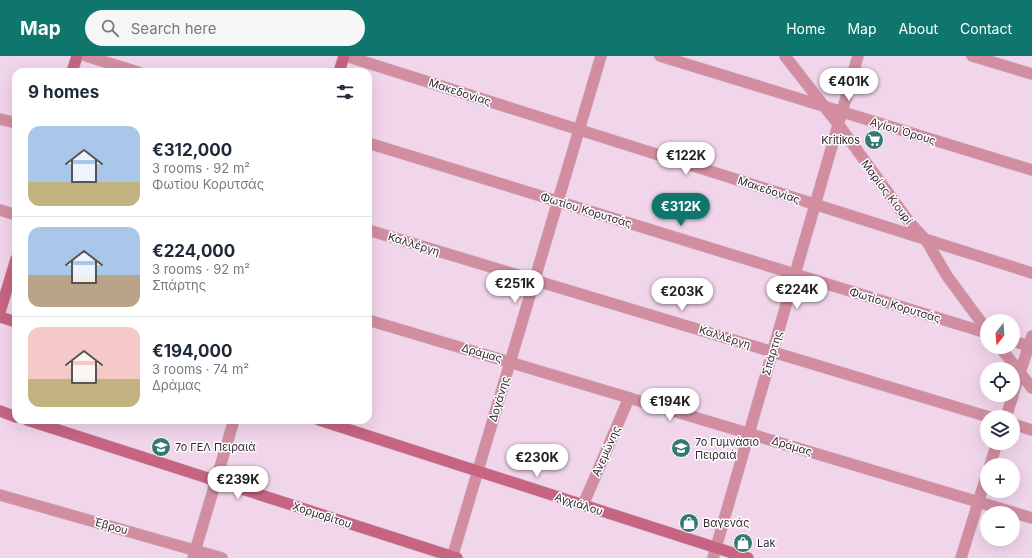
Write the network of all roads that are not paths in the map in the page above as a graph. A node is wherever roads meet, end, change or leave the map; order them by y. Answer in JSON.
{"nodes":[{"id":1,"x":77,"y":56,"type":"edge"},
{"id":2,"x":86,"y":56,"type":"edge"},
{"id":3,"x":345,"y":56,"type":"edge"},
{"id":4,"x":601,"y":56,"type":"edge"},
{"id":5,"x":660,"y":56,"type":"edge"},
{"id":6,"x":785,"y":56,"type":"edge"},
{"id":7,"x":858,"y":56,"type":"edge"},
{"id":8,"x":972,"y":56,"type":"edge"},
{"id":9,"x":73,"y":68,"type":"edge"},
{"id":10,"x":125,"y":68,"type":"edge"},
{"id":11,"x":340,"y":68,"type":"edge"},
{"id":12,"x":1032,"y":74,"type":"edge"},
{"id":13,"x":823,"y":106,"type":"junction"},
{"id":14,"x":842,"y":112,"type":"junction"},
{"id":15,"x":0,"y":119,"type":"edge"},
{"id":16,"x":12,"y":122,"type":"edge"},
{"id":17,"x":838,"y":124,"type":"junction"},
{"id":18,"x":579,"y":130,"type":"junction"},
{"id":19,"x":372,"y":144,"type":"edge"},
{"id":20,"x":1032,"y":170,"type":"edge"},
{"id":21,"x":558,"y":201,"type":"junction"},
{"id":22,"x":815,"y":205,"type":"junction"},
{"id":23,"x":0,"y":210,"type":"edge"},
{"id":24,"x":12,"y":214,"type":"edge"},
{"id":25,"x":372,"y":235,"type":"edge"},
{"id":26,"x":926,"y":240,"type":"junction"},
{"id":27,"x":12,"y":272,"type":"edge"},
{"id":28,"x":1032,"y":273,"type":"edge"},
{"id":29,"x":795,"y":274,"type":"junction"},
{"id":30,"x":534,"y":280,"type":"junction"},
{"id":31,"x":0,"y":312,"type":"edge"},
{"id":32,"x":0,"y":317,"type":"edge"},
{"id":33,"x":12,"y":321,"type":"edge"},
{"id":34,"x":372,"y":321,"type":"edge"},
{"id":35,"x":980,"y":321,"type":"edge"},
{"id":36,"x":980,"y":331,"type":"edge"},
{"id":37,"x":1020,"y":342,"type":"edge"},
{"id":38,"x":1031,"y":343,"type":"edge"},
{"id":39,"x":773,"y":352,"type":"junction"},
{"id":40,"x":1005,"y":354,"type":"edge"},
{"id":41,"x":510,"y":362,"type":"junction"},
{"id":42,"x":1012,"y":362,"type":"edge"},
{"id":43,"x":1020,"y":373,"type":"joint"},
{"id":44,"x":1032,"y":388,"type":"edge"},
{"id":45,"x":630,"y":398,"type":"junction"},
{"id":46,"x":0,"y":412,"type":"edge"},
{"id":47,"x":980,"y":414,"type":"edge"},
{"id":48,"x":12,"y":416,"type":"edge"},
{"id":49,"x":39,"y":424,"type":"edge"},
{"id":50,"x":233,"y":424,"type":"edge"},
{"id":51,"x":331,"y":424,"type":"edge"},
{"id":52,"x":1020,"y":426,"type":"edge"},
{"id":53,"x":1032,"y":430,"type":"edge"},
{"id":54,"x":749,"y":433,"type":"junction"},
{"id":55,"x":478,"y":471,"type":"junction"},
{"id":56,"x":216,"y":481,"type":"junction"},
{"id":57,"x":0,"y":495,"type":"edge"},
{"id":58,"x":980,"y":495,"type":"edge"},
{"id":59,"x":978,"y":501,"type":"junction"},
{"id":60,"x":583,"y":505,"type":"junction"},
{"id":61,"x":1032,"y":518,"type":"edge"},
{"id":62,"x":714,"y":553,"type":"edge"},
{"id":63,"x":194,"y":554,"type":"edge"},
{"id":64,"x":222,"y":558,"type":"edge"},
{"id":65,"x":453,"y":558,"type":"edge"},
{"id":66,"x":748,"y":558,"type":"edge"},
{"id":67,"x":961,"y":558,"type":"edge"}],
"edges":[{"from":1,"to":9,"type":"main road"},
{"from":2,"to":10,"type":"street"},
{"from":3,"to":11,"type":"main road"},
{"from":3,"to":18,"type":"street","name":"Μακεδονίας"},
{"from":4,"to":18,"type":"street","name":"Δογάνης"},
{"from":5,"to":13,"type":"street","name":"Αγίου Όρους"},
{"from":6,"to":13,"type":"street","name":"Μαρίας Κιουρί"},
{"from":7,"to":14,"type":"street","name":"Σπάρτης"},
{"from":8,"to":12,"type":"street"},
{"from":13,"to":14,"type":"street","name":"Αγίου Όρους"},
{"from":13,"to":17,"type":"street","name":"Μαρίας Κιουρί"},
{"from":14,"to":17,"type":"street","name":"Σπάρτης"},
{"from":14,"to":20,"type":"street","name":"Αγίου Όρους"},
{"from":15,"to":16,"type":"street"},
{"from":17,"to":22,"type":"street","name":"Σπάρτης"},
{"from":17,"to":26,"type":"street","name":"Μαρίας Κιουρί"},
{"from":18,"to":21,"type":"street","name":"Δογάνης"},
{"from":18,"to":22,"type":"street","name":"Μακεδονίας"},
{"from":19,"to":21,"type":"street","name":"Φωτίου Κορυτσάς"},
{"from":21,"to":29,"type":"street","name":"Φωτίου Κορυτσάς"},
{"from":21,"to":30,"type":"street","name":"Δογάνης"},
{"from":22,"to":26,"type":"street","name":"Μακεδονίας"},
{"from":22,"to":29,"type":"street","name":"Σπάρτης"},
{"from":23,"to":24,"type":"street"},
{"from":25,"to":30,"type":"street","name":"Καλλέργη"},
{"from":26,"to":28,"type":"street","name":"Μακεδονίας"},
{"from":26,"to":35,"type":"street","name":"Μαρίας Κιουρί"},
{"from":27,"to":31,"type":"main road"},
{"from":29,"to":36,"type":"street","name":"Φωτίου Κορυτσάς"},
{"from":29,"to":39,"type":"street","name":"Σπάρτης"},
{"from":30,"to":39,"type":"street","name":"Καλλέργη"},
{"from":30,"to":41,"type":"street","name":"Δογάνης"},
{"from":32,"to":33,"type":"main road"},
{"from":34,"to":41,"type":"street","name":"Δράμας"},
{"from":37,"to":38,"type":"street"},
{"from":38,"to":43,"type":"street"},
{"from":39,"to":47,"type":"street","name":"Καλλέργη"},
{"from":39,"to":54,"type":"street","name":"Σπάρτης"},
{"from":40,"to":42,"type":"street"},
{"from":41,"to":45,"type":"street","name":"Δράμας"},
{"from":41,"to":55,"type":"street","name":"Δογάνης"},
{"from":43,"to":44,"type":"street"},
{"from":45,"to":54,"type":"street","name":"Δράμας"},
{"from":45,"to":60,"type":"street","name":"Ανεμώνης"},
{"from":46,"to":48,"type":"main road"},
{"from":49,"to":56,"type":"main road","name":"Χορμοβίτου"},
{"from":50,"to":56,"type":"street"},
{"from":51,"to":55,"type":"main road","name":"Αγχιάλου"},
{"from":52,"to":53,"type":"street"},
{"from":54,"to":59,"type":"street","name":"Δράμας"},
{"from":54,"to":62,"type":"street","name":"Σπάρτης"},
{"from":55,"to":60,"type":"main road","name":"Αγχιάλου"},
{"from":55,"to":65,"type":"street","name":"Δογάνης"},
{"from":56,"to":63,"type":"street"},
{"from":56,"to":65,"type":"main road","name":"Χορμοβίτου"},
{"from":57,"to":63,"type":"street","name":"Έβρου"},
{"from":58,"to":59,"type":"street"},
{"from":59,"to":61,"type":"street","name":"Δράμας"},
{"from":59,"to":67,"type":"street"},
{"from":60,"to":62,"type":"main road","name":"Αγχιάλου"},
{"from":62,"to":66,"type":"main road","name":"Αγχιάλου"},
{"from":63,"to":64,"type":"street","name":"Έβρου"}]}
